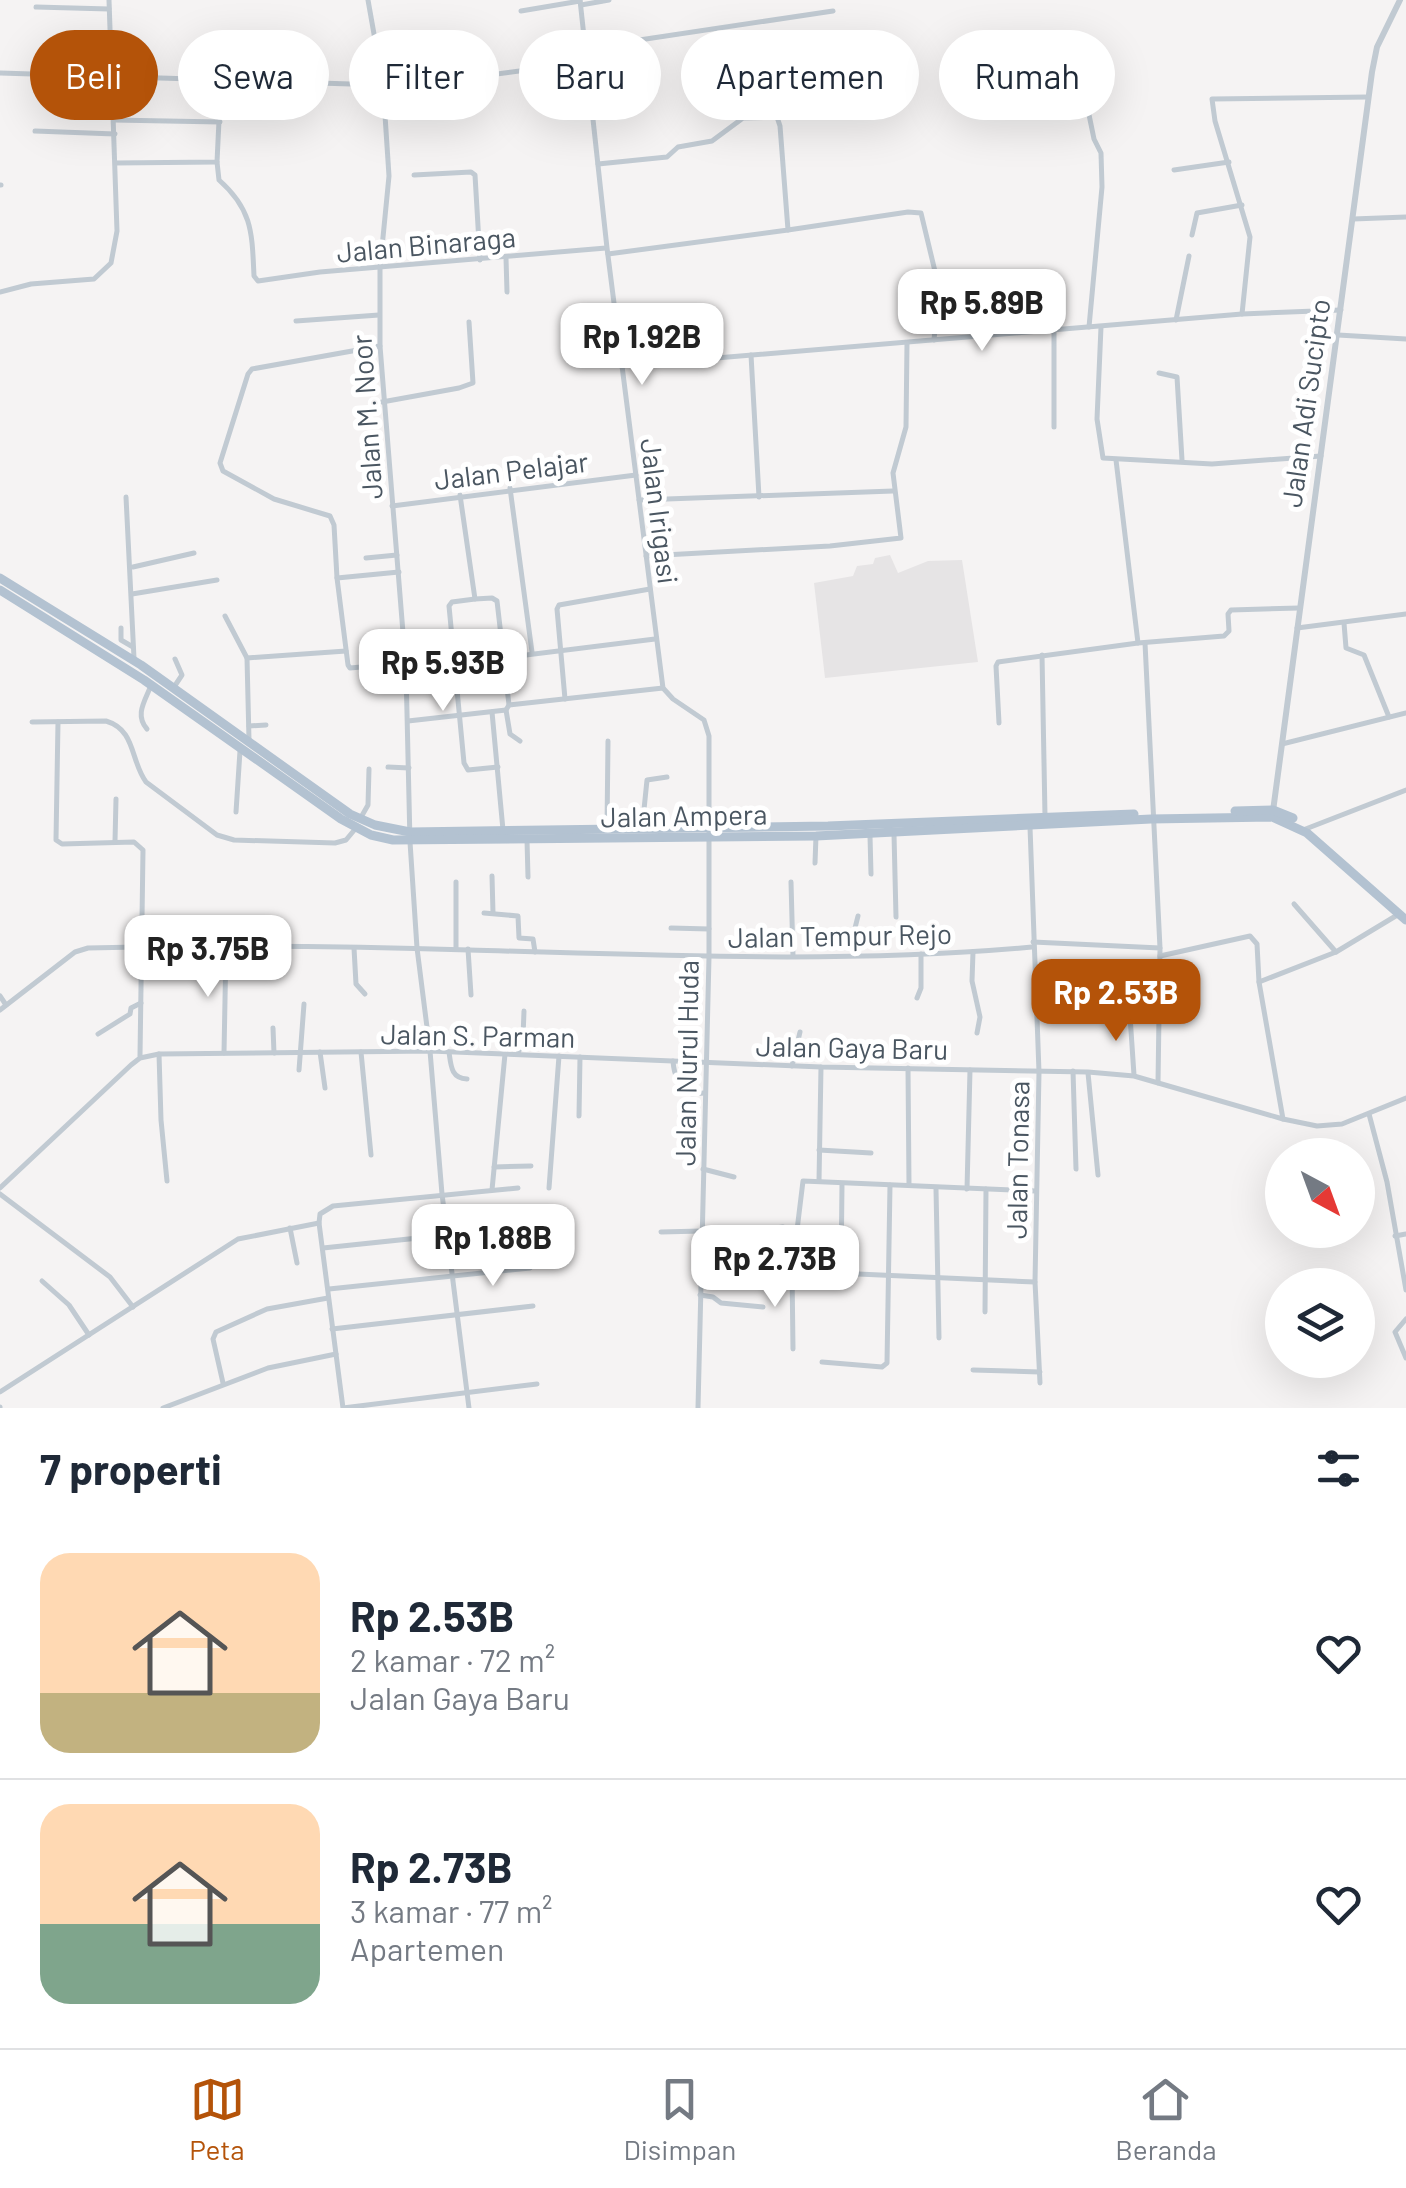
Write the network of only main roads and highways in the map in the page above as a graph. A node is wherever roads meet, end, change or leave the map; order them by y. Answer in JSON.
{"nodes":[{"id":1,"x":0,"y":578,"type":"edge"},
{"id":2,"x":0,"y":590,"type":"edge"},
{"id":3,"x":181,"y":700,"type":"junction"},
{"id":4,"x":1030,"y":822,"type":"junction"},
{"id":5,"x":708,"y":832,"type":"junction"},
{"id":6,"x":410,"y":837,"type":"junction"},
{"id":7,"x":1404,"y":916,"type":"edge"}],
"edges":[{"from":1,"to":3,"type":"main road","name":"Jalan Ampera"},
{"from":2,"to":3,"type":"main road","name":"Jalan Ampera"},
{"from":3,"to":6,"type":"main road","name":"Jalan Ampera"},
{"from":4,"to":5,"type":"main road","name":"Jalan Ampera"},
{"from":4,"to":5,"type":"main road","name":"Jalan Ampera"},
{"from":4,"to":7,"type":"main road","name":"Jalan Ampera"},
{"from":5,"to":6,"type":"main road","name":"Jalan Ampera"},
{"from":5,"to":6,"type":"main road","name":"Jalan Ampera"}]}
